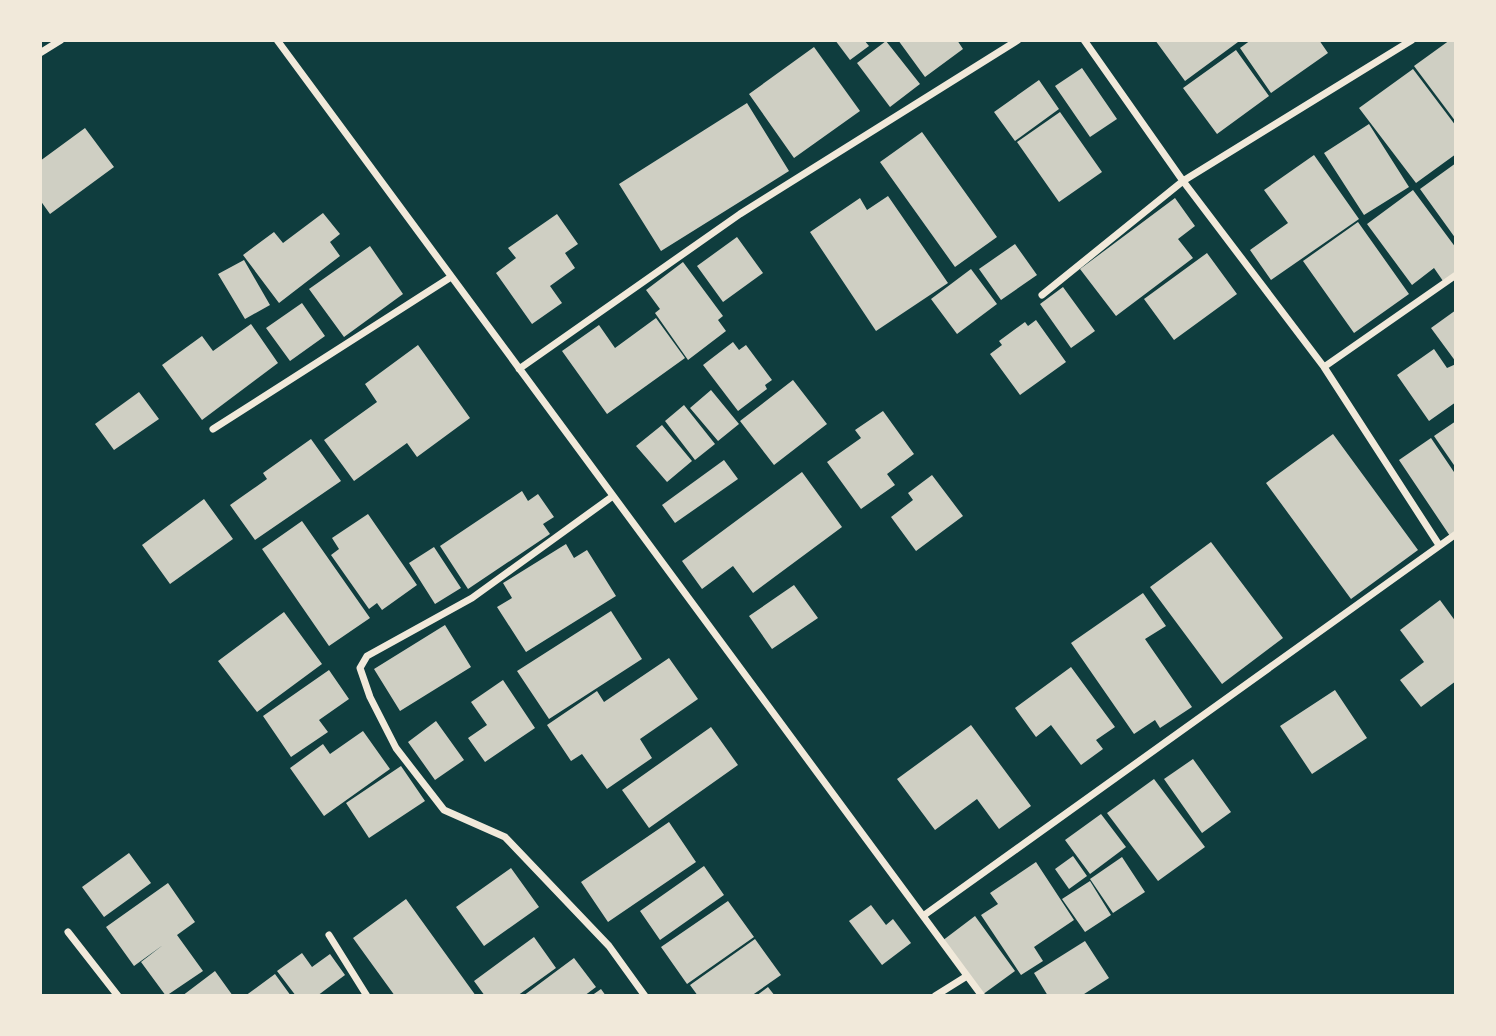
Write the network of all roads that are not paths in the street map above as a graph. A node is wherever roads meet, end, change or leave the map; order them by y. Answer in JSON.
{"nodes":[{"id":1,"x":61,"y":40,"type":"edge"},
{"id":2,"x":277,"y":40,"type":"edge"},
{"id":3,"x":1018,"y":40,"type":"edge"},
{"id":4,"x":1084,"y":40,"type":"edge"},
{"id":5,"x":1412,"y":40,"type":"edge"},
{"id":6,"x":40,"y":53,"type":"edge"},
{"id":7,"x":1183,"y":181,"type":"junction"},
{"id":8,"x":1456,"y":275,"type":"edge"},
{"id":9,"x":451,"y":277,"type":"junction"},
{"id":10,"x":1042,"y":295,"type":"dead end"},
{"id":11,"x":1324,"y":367,"type":"junction"},
{"id":12,"x":519,"y":369,"type":"junction"},
{"id":13,"x":213,"y":429,"type":"dead end"},
{"id":14,"x":612,"y":496,"type":"junction"},
{"id":15,"x":1456,"y":534,"type":"edge"},
{"id":16,"x":1439,"y":545,"type":"junction"},
{"id":17,"x":923,"y":916,"type":"junction"},
{"id":18,"x":68,"y":932,"type":"dead end"},
{"id":19,"x":329,"y":935,"type":"dead end"},
{"id":20,"x":967,"y":976,"type":"junction"},
{"id":21,"x":118,"y":996,"type":"edge"},
{"id":22,"x":367,"y":996,"type":"edge"},
{"id":23,"x":645,"y":996,"type":"edge"},
{"id":24,"x":935,"y":996,"type":"edge"},
{"id":25,"x":982,"y":996,"type":"edge"}],
"edges":[{"from":1,"to":6,"type":"street"},
{"from":2,"to":9,"type":"street"},
{"from":3,"to":12,"type":"street"},
{"from":4,"to":7,"type":"street"},
{"from":5,"to":7,"type":"street"},
{"from":7,"to":10,"type":"street"},
{"from":7,"to":11,"type":"street"},
{"from":8,"to":11,"type":"street"},
{"from":9,"to":12,"type":"street"},
{"from":9,"to":13,"type":"street"},
{"from":11,"to":16,"type":"street"},
{"from":12,"to":14,"type":"street"},
{"from":14,"to":17,"type":"street"},
{"from":14,"to":23,"type":"street"},
{"from":15,"to":16,"type":"street"},
{"from":16,"to":17,"type":"street"},
{"from":17,"to":20,"type":"street"},
{"from":18,"to":21,"type":"street"},
{"from":19,"to":22,"type":"street"},
{"from":20,"to":24,"type":"street"},
{"from":20,"to":25,"type":"street"}]}
